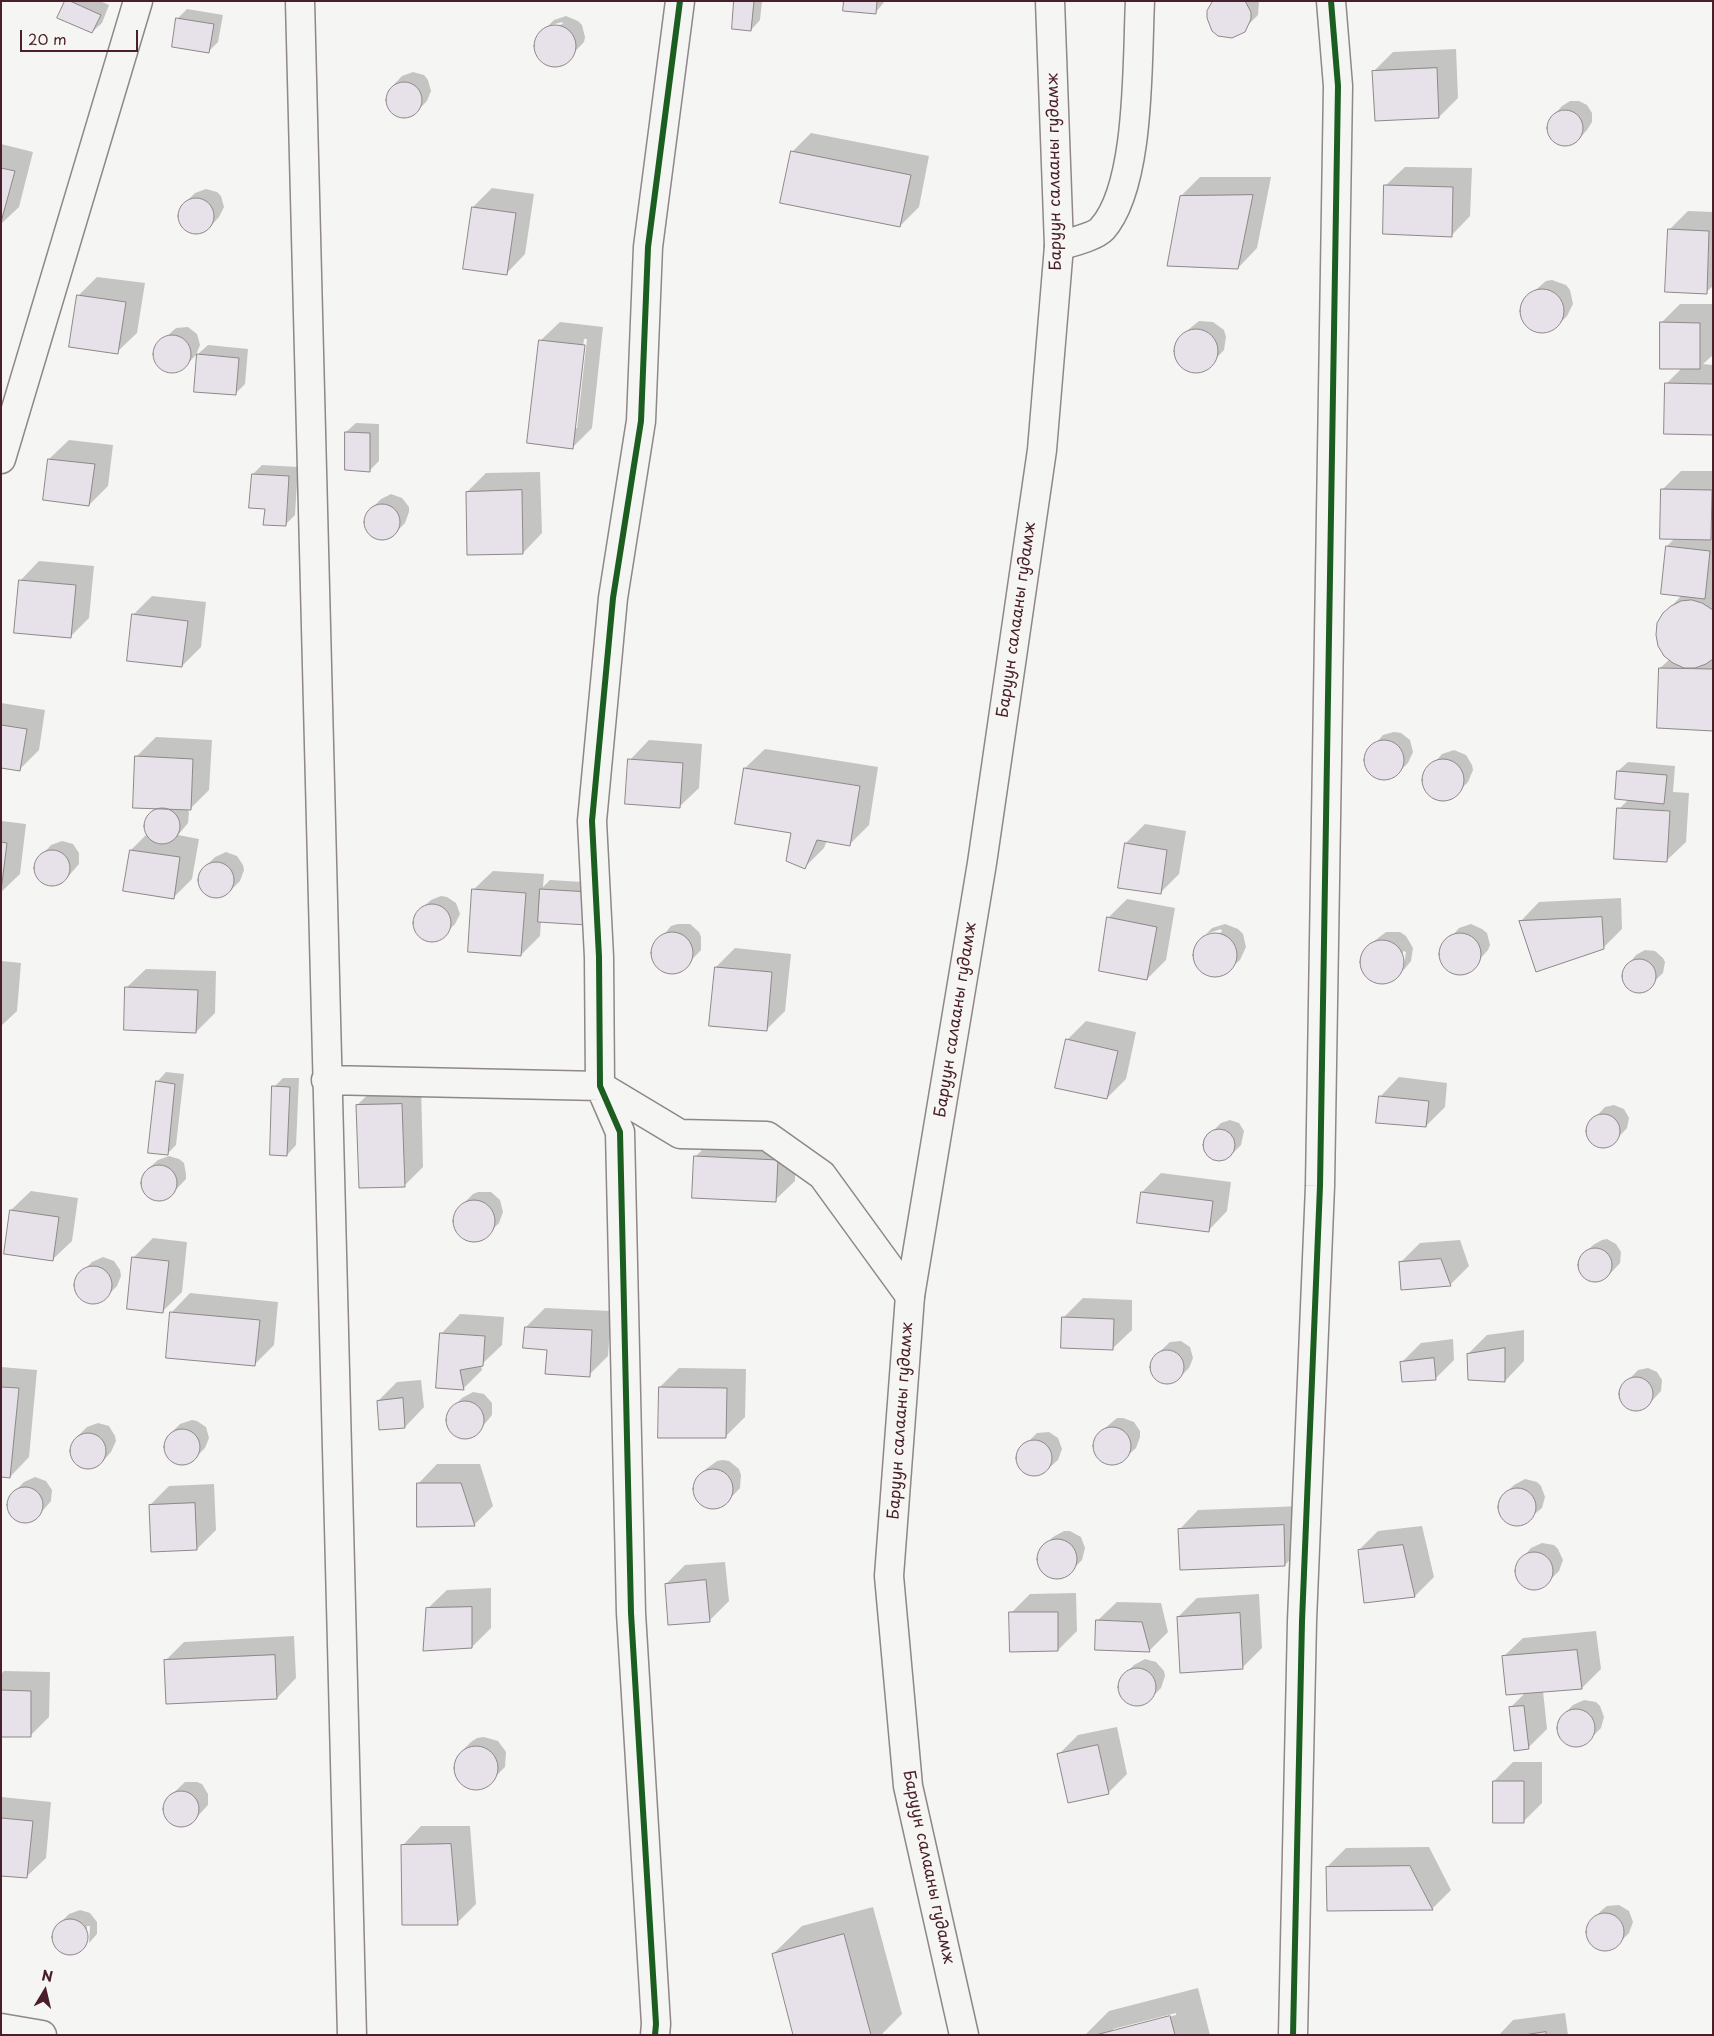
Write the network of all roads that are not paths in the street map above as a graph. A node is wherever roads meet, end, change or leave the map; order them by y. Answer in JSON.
{"nodes":[{"id":1,"x":138,"y":1,"type":"edge"},
{"id":2,"x":300,"y":1,"type":"edge"},
{"id":3,"x":680,"y":1,"type":"edge"},
{"id":4,"x":1050,"y":1,"type":"edge"},
{"id":5,"x":1140,"y":1,"type":"edge"},
{"id":6,"x":1331,"y":1,"type":"edge"},
{"id":7,"x":1059,"y":246,"type":"junction"},
{"id":8,"x":1,"y":460,"type":"edge"},
{"id":9,"x":326,"y":1080,"type":"junction"},
{"id":10,"x":600,"y":1086,"type":"junction"},
{"id":11,"x":910,"y":1296,"type":"junction"},
{"id":12,"x":1,"y":2028,"type":"edge"},
{"id":13,"x":42,"y":2035,"type":"edge"},
{"id":14,"x":352,"y":2035,"type":"edge"},
{"id":15,"x":655,"y":2035,"type":"edge"},
{"id":16,"x":964,"y":2035,"type":"edge"},
{"id":17,"x":1294,"y":2035,"type":"edge"}],
"edges":[{"from":1,"to":8,"type":"street"},
{"from":2,"to":9,"type":"street"},
{"from":3,"to":10,"type":"street"},
{"from":4,"to":7,"type":"street","name":"Баруун салааны гудамж"},
{"from":5,"to":7,"type":"street"},
{"from":6,"to":17,"type":"street"},
{"from":7,"to":11,"type":"street","name":"Баруун салааны гудамж"},
{"from":9,"to":10,"type":"street"},
{"from":9,"to":14,"type":"street"},
{"from":10,"to":11,"type":"street"},
{"from":10,"to":15,"type":"street"},
{"from":11,"to":16,"type":"street","name":"Баруун салааны гудамж"},
{"from":12,"to":13,"type":"street"}]}
